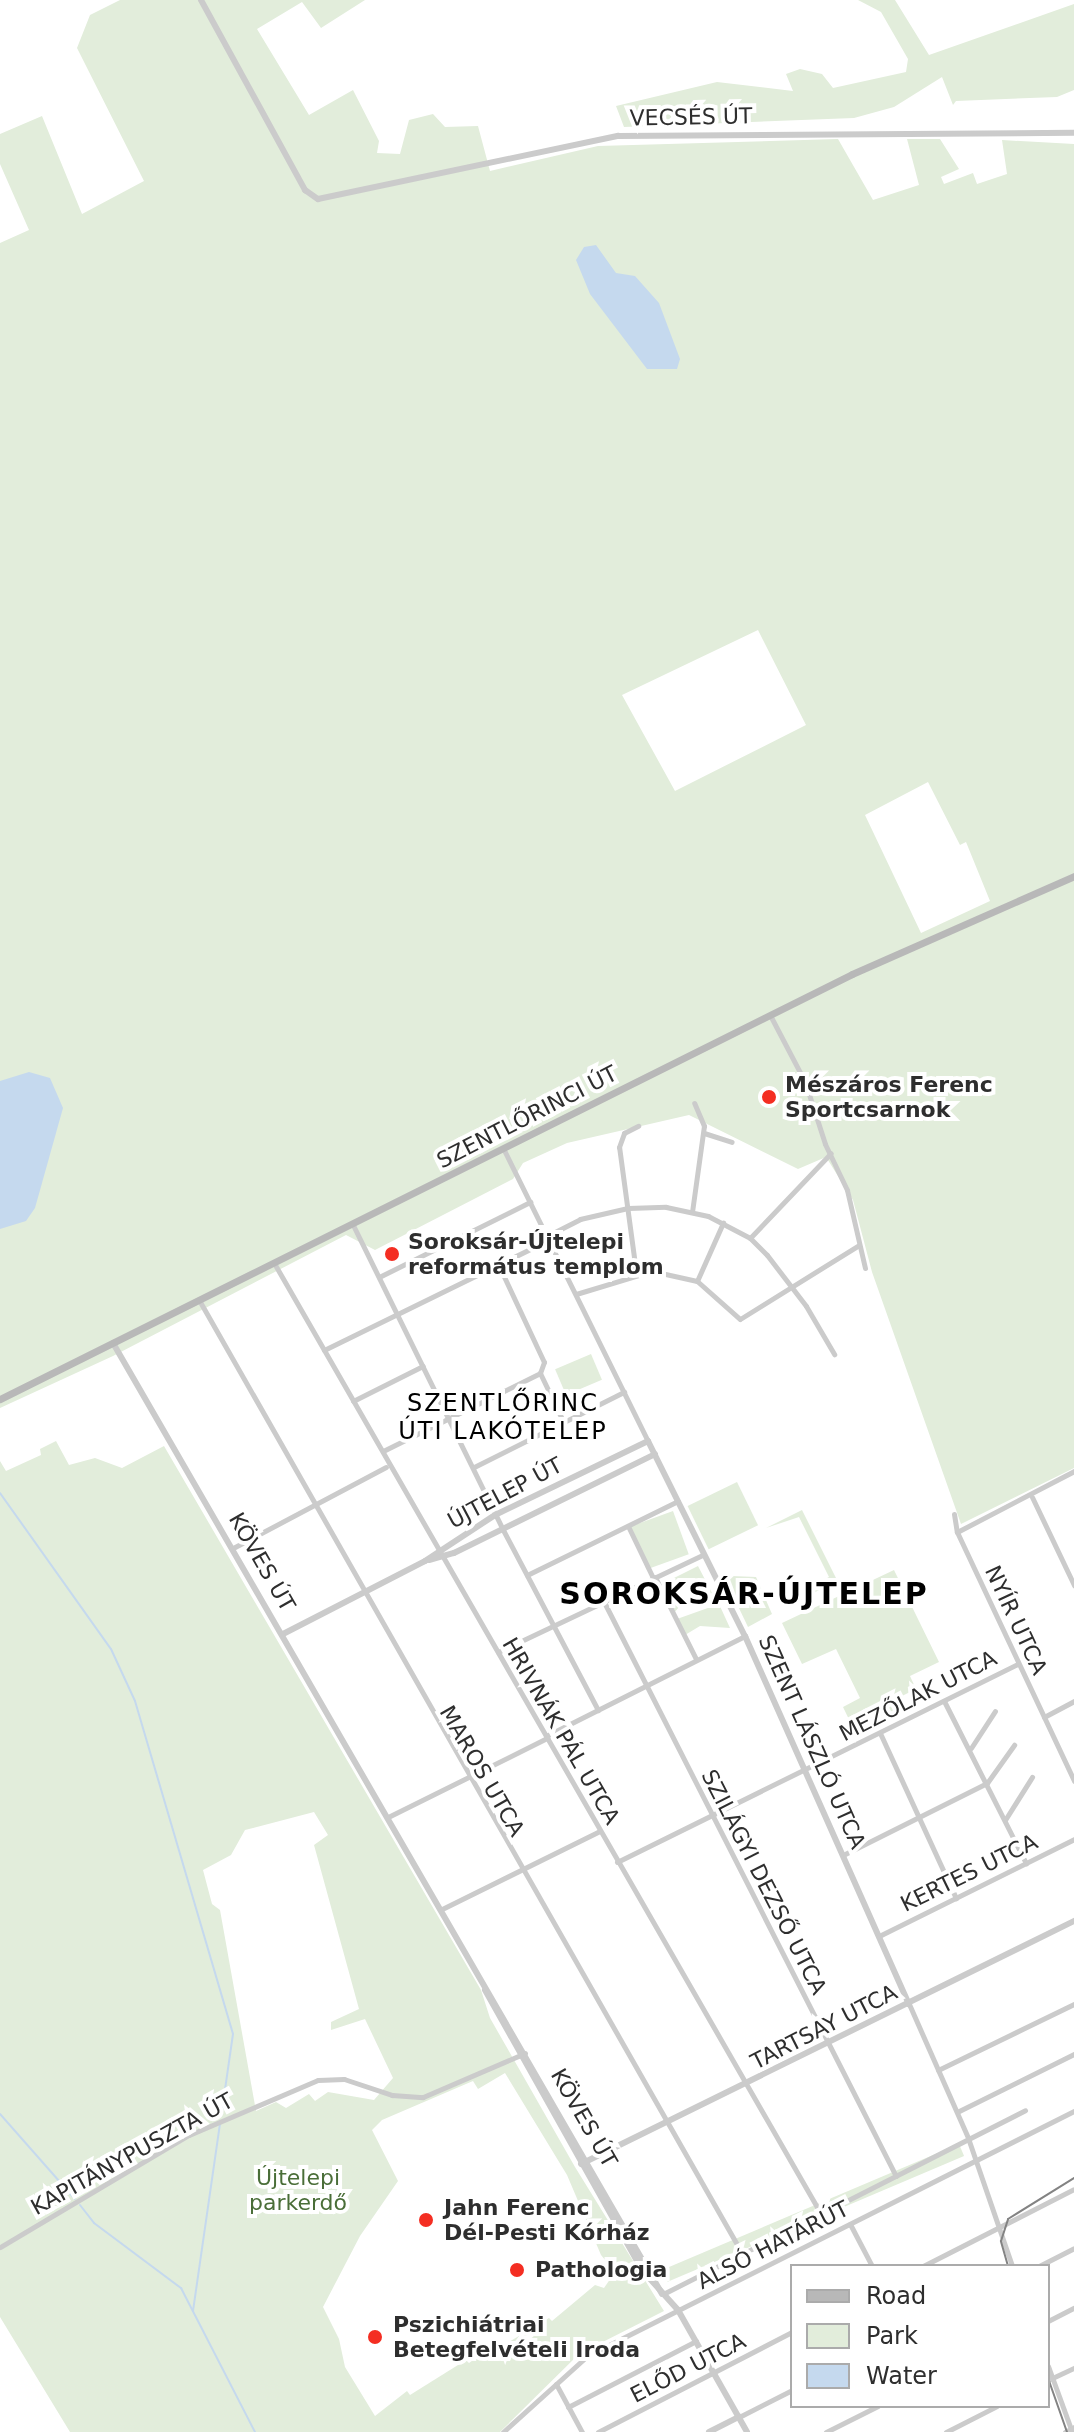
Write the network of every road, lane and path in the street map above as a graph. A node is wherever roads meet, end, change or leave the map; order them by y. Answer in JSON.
{"nodes":[{"id":1,"x":201,"y":0,"type":"edge"},
{"id":2,"x":1074,"y":133,"type":"edge"},
{"id":3,"x":1074,"y":876,"type":"edge"},
{"id":4,"x":770,"y":1015,"type":"junction"},
{"id":5,"x":694,"y":1103,"type":"dead end"},
{"id":6,"x":638,"y":1126,"type":"dead end"},
{"id":7,"x":704,"y":1133,"type":"junction"},
{"id":8,"x":732,"y":1142,"type":"dead end"},
{"id":9,"x":503,"y":1148,"type":"junction"},
{"id":10,"x":831,"y":1153,"type":"junction"},
{"id":11,"x":530,"y":1202,"type":"junction"},
{"id":12,"x":628,"y":1208,"type":"junction"},
{"id":13,"x":692,"y":1212,"type":"junction"},
{"id":14,"x":723,"y":1223,"type":"junction"},
{"id":15,"x":353,"y":1225,"type":"junction"},
{"id":16,"x":548,"y":1238,"type":"junction"},
{"id":17,"x":750,"y":1238,"type":"junction"},
{"id":18,"x":859,"y":1245,"type":"junction"},
{"id":19,"x":274,"y":1263,"type":"junction"},
{"id":20,"x":499,"y":1266,"type":"junction"},
{"id":21,"x":865,"y":1268,"type":"dead end"},
{"id":22,"x":636,"y":1272,"type":"junction"},
{"id":23,"x":379,"y":1277,"type":"junction"},
{"id":24,"x":697,"y":1281,"type":"junction"},
{"id":25,"x":792,"y":1285,"type":"junction"},
{"id":26,"x":576,"y":1294,"type":"junction"},
{"id":27,"x":199,"y":1300,"type":"junction"},
{"id":28,"x":398,"y":1315,"type":"junction"},
{"id":29,"x":113,"y":1343,"type":"junction"},
{"id":30,"x":324,"y":1350,"type":"junction"},
{"id":31,"x":834,"y":1354,"type":"dead end"},
{"id":32,"x":423,"y":1366,"type":"junction"},
{"id":33,"x":540,"y":1373,"type":"junction"},
{"id":34,"x":624,"y":1392,"type":"junction"},
{"id":35,"x":0,"y":1399,"type":"edge"},
{"id":36,"x":353,"y":1401,"type":"junction"},
{"id":37,"x":449,"y":1418,"type":"junction"},
{"id":38,"x":563,"y":1421,"type":"junction"},
{"id":39,"x":648,"y":1441,"type":"junction"},
{"id":40,"x":383,"y":1451,"type":"junction"},
{"id":41,"x":655,"y":1454,"type":"junction"},
{"id":42,"x":386,"y":1467,"type":"dead end"},
{"id":43,"x":474,"y":1467,"type":"junction"},
{"id":44,"x":1074,"y":1471,"type":"edge"},
{"id":45,"x":1032,"y":1497,"type":"junction"},
{"id":46,"x":678,"y":1501,"type":"junction"},
{"id":47,"x":313,"y":1506,"type":"junction"},
{"id":48,"x":954,"y":1514,"type":"dead end"},
{"id":49,"x":495,"y":1515,"type":"junction"},
{"id":50,"x":628,"y":1526,"type":"junction"},
{"id":51,"x":502,"y":1528,"type":"junction"},
{"id":52,"x":957,"y":1532,"type":"junction"},
{"id":53,"x":233,"y":1548,"type":"junction"},
{"id":54,"x":439,"y":1550,"type":"junction"},
{"id":55,"x":704,"y":1554,"type":"junction"},
{"id":56,"x":443,"y":1558,"type":"junction"},
{"id":57,"x":425,"y":1561,"type":"junction"},
{"id":58,"x":527,"y":1575,"type":"junction"},
{"id":59,"x":654,"y":1578,"type":"junction"},
{"id":60,"x":1074,"y":1585,"type":"edge"},
{"id":61,"x":363,"y":1593,"type":"junction"},
{"id":62,"x":604,"y":1602,"type":"junction"},
{"id":63,"x":553,"y":1626,"type":"junction"},
{"id":64,"x":283,"y":1634,"type":"junction"},
{"id":65,"x":745,"y":1636,"type":"junction"},
{"id":66,"x":498,"y":1652,"type":"junction"},
{"id":67,"x":696,"y":1659,"type":"junction"},
{"id":68,"x":1018,"y":1664,"type":"junction"},
{"id":69,"x":645,"y":1685,"type":"junction"},
{"id":70,"x":944,"y":1701,"type":"junction"},
{"id":71,"x":1074,"y":1701,"type":"edge"},
{"id":72,"x":598,"y":1710,"type":"junction"},
{"id":73,"x":995,"y":1711,"type":"dead end"},
{"id":74,"x":1044,"y":1717,"type":"junction"},
{"id":75,"x":880,"y":1733,"type":"junction"},
{"id":76,"x":547,"y":1737,"type":"junction"},
{"id":77,"x":1014,"y":1745,"type":"dead end"},
{"id":78,"x":971,"y":1748,"type":"junction"},
{"id":79,"x":805,"y":1770,"type":"junction"},
{"id":80,"x":1032,"y":1777,"type":"dead end"},
{"id":81,"x":468,"y":1778,"type":"junction"},
{"id":82,"x":1074,"y":1781,"type":"edge"},
{"id":83,"x":987,"y":1783,"type":"junction"},
{"id":84,"x":710,"y":1814,"type":"junction"},
{"id":85,"x":388,"y":1817,"type":"junction"},
{"id":86,"x":919,"y":1817,"type":"junction"},
{"id":87,"x":1005,"y":1821,"type":"junction"},
{"id":88,"x":600,"y":1831,"type":"junction"},
{"id":89,"x":1074,"y":1839,"type":"edge"},
{"id":90,"x":843,"y":1855,"type":"junction"},
{"id":91,"x":617,"y":1862,"type":"junction"},
{"id":92,"x":1026,"y":1863,"type":"junction"},
{"id":93,"x":519,"y":1869,"type":"junction"},
{"id":94,"x":956,"y":1898,"type":"junction"},
{"id":95,"x":442,"y":1909,"type":"junction"},
{"id":96,"x":1074,"y":1921,"type":"edge"},
{"id":97,"x":879,"y":1936,"type":"junction"},
{"id":98,"x":909,"y":2004,"type":"junction"},
{"id":99,"x":1074,"y":2004,"type":"edge"},
{"id":100,"x":830,"y":2045,"type":"junction"},
{"id":101,"x":1074,"y":2054,"type":"edge"},
{"id":102,"x":522,"y":2055,"type":"junction"},
{"id":103,"x":938,"y":2070,"type":"junction"},
{"id":104,"x":747,"y":2084,"type":"junction"},
{"id":105,"x":1025,"y":2110,"type":"dead end"},
{"id":106,"x":1074,"y":2111,"type":"edge"},
{"id":107,"x":957,"y":2112,"type":"junction"},
{"id":108,"x":666,"y":2122,"type":"junction"},
{"id":109,"x":968,"y":2139,"type":"junction"},
{"id":110,"x":975,"y":2161,"type":"junction"},
{"id":111,"x":584,"y":2162,"type":"junction"},
{"id":112,"x":896,"y":2176,"type":"junction"},
{"id":113,"x":1074,"y":2189,"type":"edge"},
{"id":114,"x":821,"y":2214,"type":"junction"},
{"id":115,"x":850,"y":2224,"type":"junction"},
{"id":116,"x":999,"y":2229,"type":"junction"},
{"id":117,"x":0,"y":2247,"type":"edge"},
{"id":118,"x":1074,"y":2248,"type":"edge"},
{"id":119,"x":743,"y":2255,"type":"junction"},
{"id":120,"x":871,"y":2264,"type":"edge"},
{"id":121,"x":927,"y":2264,"type":"edge"},
{"id":122,"x":1011,"y":2264,"type":"edge"},
{"id":123,"x":1043,"y":2264,"type":"edge"},
{"id":124,"x":662,"y":2294,"type":"junction"},
{"id":125,"x":1074,"y":2308,"type":"edge"},
{"id":126,"x":678,"y":2310,"type":"junction"},
{"id":127,"x":1050,"y":2320,"type":"edge"},
{"id":128,"x":790,"y":2333,"type":"edge"},
{"id":129,"x":696,"y":2341,"type":"junction"},
{"id":130,"x":1074,"y":2368,"type":"edge"},
{"id":131,"x":714,"y":2373,"type":"junction"},
{"id":132,"x":1050,"y":2379,"type":"edge"},
{"id":133,"x":556,"y":2384,"type":"junction"},
{"id":134,"x":790,"y":2391,"type":"edge"},
{"id":135,"x":568,"y":2407,"type":"junction"},
{"id":136,"x":874,"y":2408,"type":"edge"},
{"id":137,"x":993,"y":2408,"type":"edge"},
{"id":138,"x":739,"y":2417,"type":"junction"},
{"id":139,"x":1070,"y":2430,"type":"edge"},
{"id":140,"x":503,"y":2432,"type":"edge"},
{"id":141,"x":582,"y":2432,"type":"edge"},
{"id":142,"x":598,"y":2432,"type":"edge"},
{"id":143,"x":709,"y":2432,"type":"edge"},
{"id":144,"x":747,"y":2432,"type":"edge"},
{"id":145,"x":826,"y":2432,"type":"edge"},
{"id":146,"x":946,"y":2432,"type":"edge"}],
"edges":[{"from":1,"to":2,"type":"street","name":"VECSÉS ÚT"},
{"from":3,"to":4,"type":"main road","name":"SZENTLŐRINCI ÚT"},
{"from":4,"to":9,"type":"main road","name":"SZENTLŐRINCI ÚT"},
{"from":4,"to":10,"type":"street"},
{"from":5,"to":7,"type":"street"},
{"from":6,"to":12,"type":"street"},
{"from":7,"to":8,"type":"street"},
{"from":7,"to":13,"type":"street"},
{"from":9,"to":11,"type":"street","name":"SZENT LÁSZLÓ UTCA"},
{"from":9,"to":15,"type":"main road","name":"SZENTLŐRINCI ÚT"},
{"from":10,"to":17,"type":"street"},
{"from":10,"to":18,"type":"street"},
{"from":11,"to":16,"type":"street","name":"SZENT LÁSZLÓ UTCA"},
{"from":11,"to":23,"type":"street"},
{"from":12,"to":13,"type":"street"},
{"from":12,"to":16,"type":"street"},
{"from":12,"to":22,"type":"street"},
{"from":13,"to":14,"type":"street"},
{"from":14,"to":17,"type":"street"},
{"from":14,"to":24,"type":"street"},
{"from":15,"to":19,"type":"main road","name":"SZENTLŐRINCI ÚT"},
{"from":15,"to":23,"type":"street"},
{"from":16,"to":20,"type":"street"},
{"from":16,"to":26,"type":"street","name":"SZENT LÁSZLÓ UTCA"},
{"from":17,"to":25,"type":"street"},
{"from":18,"to":21,"type":"street"},
{"from":18,"to":25,"type":"street"},
{"from":19,"to":27,"type":"main road","name":"SZENTLŐRINCI ÚT"},
{"from":19,"to":30,"type":"street","name":"HRIVNÁK PÁL UTCA"},
{"from":20,"to":28,"type":"street"},
{"from":20,"to":33,"type":"street"},
{"from":22,"to":24,"type":"street"},
{"from":22,"to":26,"type":"street"},
{"from":23,"to":28,"type":"street"},
{"from":24,"to":25,"type":"street"},
{"from":25,"to":31,"type":"street"},
{"from":26,"to":34,"type":"street","name":"SZENT LÁSZLÓ UTCA"},
{"from":27,"to":29,"type":"main road","name":"SZENTLŐRINCI ÚT"},
{"from":27,"to":47,"type":"street","name":"MAROS UTCA"},
{"from":28,"to":30,"type":"street"},
{"from":28,"to":32,"type":"street"},
{"from":29,"to":35,"type":"main road","name":"SZENTLŐRINCI ÚT"},
{"from":29,"to":53,"type":"street","name":"KÖVES ÚT"},
{"from":30,"to":36,"type":"street","name":"HRIVNÁK PÁL UTCA"},
{"from":32,"to":36,"type":"street"},
{"from":32,"to":37,"type":"street"},
{"from":33,"to":37,"type":"street"},
{"from":33,"to":38,"type":"street"},
{"from":34,"to":38,"type":"street"},
{"from":34,"to":39,"type":"street","name":"SZENT LÁSZLÓ UTCA"},
{"from":36,"to":40,"type":"street","name":"HRIVNÁK PÁL UTCA"},
{"from":37,"to":40,"type":"street"},
{"from":37,"to":43,"type":"street"},
{"from":38,"to":43,"type":"street"},
{"from":39,"to":41,"type":"street","name":"SZENT LÁSZLÓ UTCA"},
{"from":39,"to":49,"type":"street","name":"ÚJTELEP ÚT"},
{"from":40,"to":54,"type":"street","name":"HRIVNÁK PÁL UTCA"},
{"from":41,"to":46,"type":"street","name":"SZENT LÁSZLÓ UTCA"},
{"from":41,"to":51,"type":"street","name":"ÚJTELEP ÚT"},
{"from":42,"to":47,"type":"street"},
{"from":43,"to":49,"type":"street"},
{"from":44,"to":45,"type":"street"},
{"from":45,"to":52,"type":"street"},
{"from":45,"to":60,"type":"street"},
{"from":46,"to":50,"type":"street"},
{"from":46,"to":55,"type":"street","name":"SZENT LÁSZLÓ UTCA"},
{"from":47,"to":53,"type":"street"},
{"from":47,"to":61,"type":"street","name":"MAROS UTCA"},
{"from":48,"to":52,"type":"street","name":"NYÍR UTCA"},
{"from":49,"to":51,"type":"street"},
{"from":49,"to":54,"type":"street","name":"ÚJTELEP ÚT"},
{"from":50,"to":58,"type":"street"},
{"from":50,"to":59,"type":"street"},
{"from":51,"to":56,"type":"street","name":"ÚJTELEP ÚT"},
{"from":51,"to":58,"type":"street"},
{"from":52,"to":68,"type":"street","name":"NYÍR UTCA"},
{"from":53,"to":64,"type":"street","name":"KÖVES ÚT"},
{"from":54,"to":56,"type":"street","name":"HRIVNÁK PÁL UTCA"},
{"from":54,"to":57,"type":"street","name":"ÚJTELEP ÚT"},
{"from":55,"to":59,"type":"street"},
{"from":55,"to":65,"type":"street","name":"SZENT LÁSZLÓ UTCA"},
{"from":56,"to":57,"type":"street","name":"ÚJTELEP ÚT"},
{"from":56,"to":66,"type":"street","name":"HRIVNÁK PÁL UTCA"},
{"from":57,"to":61,"type":"street","name":"ÚJTELEP ÚT"},
{"from":58,"to":63,"type":"street"},
{"from":59,"to":62,"type":"street"},
{"from":59,"to":67,"type":"street"},
{"from":61,"to":64,"type":"street","name":"ÚJTELEP ÚT"},
{"from":61,"to":81,"type":"street","name":"MAROS UTCA"},
{"from":62,"to":63,"type":"street"},
{"from":62,"to":69,"type":"street","name":"SZILÁGYI DEZSŐ UTCA"},
{"from":63,"to":66,"type":"street"},
{"from":63,"to":72,"type":"street"},
{"from":64,"to":85,"type":"street","name":"KÖVES ÚT"},
{"from":65,"to":67,"type":"street"},
{"from":65,"to":79,"type":"street","name":"SZENT LÁSZLÓ UTCA"},
{"from":66,"to":76,"type":"street","name":"HRIVNÁK PÁL UTCA"},
{"from":67,"to":69,"type":"street"},
{"from":68,"to":70,"type":"street","name":"MEZŐLAK UTCA"},
{"from":68,"to":74,"type":"street","name":"NYÍR UTCA"},
{"from":69,"to":72,"type":"street"},
{"from":69,"to":84,"type":"street","name":"SZILÁGYI DEZSŐ UTCA"},
{"from":70,"to":75,"type":"street","name":"MEZŐLAK UTCA"},
{"from":70,"to":78,"type":"street"},
{"from":71,"to":74,"type":"street"},
{"from":72,"to":76,"type":"street"},
{"from":73,"to":78,"type":"street"},
{"from":74,"to":82,"type":"street","name":"NYÍR UTCA"},
{"from":75,"to":79,"type":"street","name":"MEZŐLAK UTCA"},
{"from":75,"to":86,"type":"street"},
{"from":76,"to":81,"type":"street"},
{"from":76,"to":88,"type":"street","name":"HRIVNÁK PÁL UTCA"},
{"from":77,"to":83,"type":"street"},
{"from":78,"to":83,"type":"street"},
{"from":79,"to":84,"type":"street","name":"MEZŐLAK UTCA"},
{"from":79,"to":90,"type":"street","name":"SZENT LÁSZLÓ UTCA"},
{"from":80,"to":87,"type":"street"},
{"from":81,"to":85,"type":"street"},
{"from":81,"to":93,"type":"street","name":"MAROS UTCA"},
{"from":83,"to":86,"type":"street"},
{"from":83,"to":87,"type":"street"},
{"from":84,"to":91,"type":"street","name":"MEZŐLAK UTCA"},
{"from":84,"to":100,"type":"street","name":"SZILÁGYI DEZSŐ UTCA"},
{"from":85,"to":95,"type":"street","name":"KÖVES ÚT"},
{"from":86,"to":90,"type":"street"},
{"from":86,"to":94,"type":"street"},
{"from":87,"to":92,"type":"street"},
{"from":88,"to":91,"type":"street","name":"HRIVNÁK PÁL UTCA"},
{"from":88,"to":93,"type":"street"},
{"from":89,"to":92,"type":"street","name":"KERTES UTCA"},
{"from":90,"to":97,"type":"street","name":"SZENT LÁSZLÓ UTCA"},
{"from":91,"to":104,"type":"street","name":"HRIVNÁK PÁL UTCA"},
{"from":92,"to":94,"type":"street","name":"KERTES UTCA"},
{"from":93,"to":95,"type":"street"},
{"from":93,"to":108,"type":"street","name":"MAROS UTCA"},
{"from":94,"to":97,"type":"street","name":"KERTES UTCA"},
{"from":95,"to":102,"type":"street","name":"KÖVES ÚT"},
{"from":96,"to":98,"type":"street","name":"TARTSAY UTCA"},
{"from":97,"to":98,"type":"street","name":"SZENT LÁSZLÓ UTCA"},
{"from":98,"to":100,"type":"street","name":"TARTSAY UTCA"},
{"from":98,"to":103,"type":"street","name":"SZENT LÁSZLÓ UTCA"},
{"from":99,"to":103,"type":"street"},
{"from":100,"to":104,"type":"street","name":"TARTSAY UTCA"},
{"from":100,"to":112,"type":"street","name":"SZILÁGYI DEZSŐ UTCA"},
{"from":101,"to":107,"type":"street"},
{"from":102,"to":111,"type":"street","name":"KÖVES ÚT"},
{"from":102,"to":111,"type":"street","name":"KÖVES ÚT"},
{"from":102,"to":117,"type":"street","name":"KAPITÁNYPUSZTA ÚT"},
{"from":103,"to":107,"type":"street","name":"SZENT LÁSZLÓ UTCA"},
{"from":104,"to":108,"type":"street","name":"TARTSAY UTCA"},
{"from":104,"to":114,"type":"street","name":"HRIVNÁK PÁL UTCA"},
{"from":105,"to":109,"type":"street","name":"ALSÓ HATÁRÚT"},
{"from":106,"to":110,"type":"street","name":"ALSÓ HATÁRÚT"},
{"from":107,"to":109,"type":"street","name":"SZENT LÁSZLÓ UTCA"},
{"from":108,"to":111,"type":"street","name":"TARTSAY UTCA"},
{"from":108,"to":119,"type":"street","name":"MAROS UTCA"},
{"from":109,"to":110,"type":"street","name":"SZENT LÁSZLÓ UTCA"},
{"from":109,"to":112,"type":"street","name":"ALSÓ HATÁRÚT"},
{"from":110,"to":115,"type":"street","name":"ALSÓ HATÁRÚT"},
{"from":110,"to":116,"type":"street","name":"SZENT LÁSZLÓ UTCA"},
{"from":111,"to":124,"type":"street","name":"KÖVES ÚT"},
{"from":112,"to":114,"type":"street","name":"ALSÓ HATÁRÚT"},
{"from":113,"to":116,"type":"street"},
{"from":114,"to":119,"type":"street","name":"ALSÓ HATÁRÚT"},
{"from":115,"to":120,"type":"street"},
{"from":115,"to":126,"type":"street","name":"ALSÓ HATÁRÚT"},
{"from":116,"to":121,"type":"street"},
{"from":116,"to":122,"type":"street","name":"SZENT LÁSZLÓ UTCA"},
{"from":118,"to":123,"type":"street"},
{"from":119,"to":124,"type":"street","name":"ALSÓ HATÁRÚT"},
{"from":124,"to":126,"type":"street","name":"KÖVES ÚT"},
{"from":125,"to":127,"type":"street"},
{"from":126,"to":129,"type":"street","name":"KÖVES ÚT"},
{"from":126,"to":133,"type":"street","name":"ALSÓ HATÁRÚT"},
{"from":128,"to":131,"type":"street","name":"ELŐD UTCA"},
{"from":129,"to":131,"type":"street","name":"KÖVES ÚT"},
{"from":129,"to":135,"type":"street"},
{"from":130,"to":132,"type":"street"},
{"from":131,"to":138,"type":"street","name":"KÖVES ÚT"},
{"from":131,"to":142,"type":"street","name":"ELŐD UTCA"},
{"from":132,"to":139,"type":"street"},
{"from":133,"to":135,"type":"street"},
{"from":133,"to":140,"type":"street","name":"ALSÓ HATÁRÚT"},
{"from":134,"to":138,"type":"street"},
{"from":135,"to":141,"type":"street"},
{"from":136,"to":145,"type":"street"},
{"from":137,"to":146,"type":"street"},
{"from":138,"to":143,"type":"street"},
{"from":138,"to":144,"type":"street","name":"KÖVES ÚT"}]}
